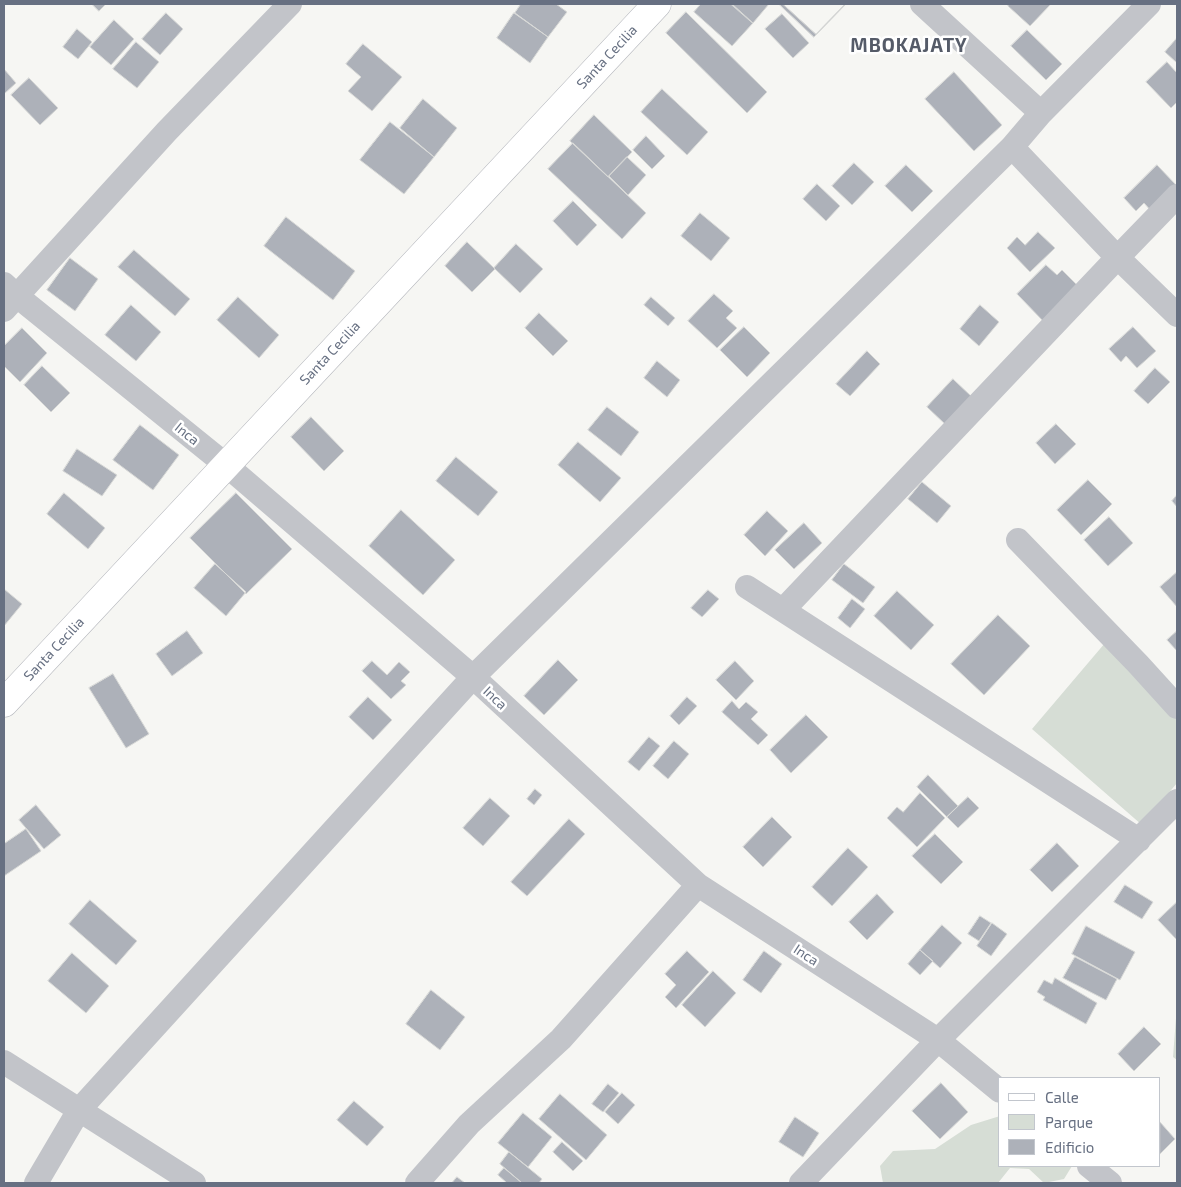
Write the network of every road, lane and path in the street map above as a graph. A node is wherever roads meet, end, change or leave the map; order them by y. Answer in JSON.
{"nodes":[{"id":1,"x":290,"y":4,"type":"edge"},
{"id":2,"x":657,"y":4,"type":"edge"},
{"id":3,"x":922,"y":4,"type":"edge"},
{"id":4,"x":1148,"y":4,"type":"edge"},
{"id":5,"x":1041,"y":113,"type":"junction"},
{"id":6,"x":1012,"y":147,"type":"junction"},
{"id":7,"x":1177,"y":196,"type":"edge"},
{"id":8,"x":1118,"y":257,"type":"junction"},
{"id":9,"x":8,"y":297,"type":"edge"},
{"id":10,"x":1177,"y":315,"type":"edge"},
{"id":11,"x":226,"y":465,"type":"junction"},
{"id":12,"x":1018,"y":540,"type":"dead end"},
{"id":13,"x":747,"y":587,"type":"dead end"},
{"id":14,"x":783,"y":610,"type":"junction"},
{"id":15,"x":472,"y":677,"type":"junction"},
{"id":16,"x":4,"y":703,"type":"edge"},
{"id":17,"x":1177,"y":708,"type":"edge"},
{"id":18,"x":1177,"y":801,"type":"edge"},
{"id":19,"x":1139,"y":840,"type":"junction"},
{"id":20,"x":698,"y":885,"type":"junction"},
{"id":21,"x":938,"y":1040,"type":"junction"},
{"id":22,"x":4,"y":1062,"type":"edge"},
{"id":23,"x":998,"y":1089,"type":"edge"},
{"id":24,"x":79,"y":1110,"type":"junction"},
{"id":25,"x":1090,"y":1167,"type":"edge"},
{"id":26,"x":36,"y":1183,"type":"edge"},
{"id":27,"x":194,"y":1183,"type":"edge"},
{"id":28,"x":417,"y":1183,"type":"edge"},
{"id":29,"x":801,"y":1183,"type":"edge"},
{"id":30,"x":1110,"y":1183,"type":"edge"}],
"edges":[{"from":1,"to":9,"type":"street"},
{"from":2,"to":11,"type":"street","name":"Santa Cecilia"},
{"from":3,"to":5,"type":"street"},
{"from":4,"to":5,"type":"street"},
{"from":5,"to":6,"type":"street"},
{"from":6,"to":8,"type":"street"},
{"from":6,"to":15,"type":"street"},
{"from":7,"to":8,"type":"street"},
{"from":8,"to":10,"type":"street"},
{"from":8,"to":14,"type":"street"},
{"from":9,"to":11,"type":"street","name":"Inca"},
{"from":11,"to":15,"type":"street","name":"Inca"},
{"from":11,"to":16,"type":"street","name":"Santa Cecilia"},
{"from":12,"to":17,"type":"street"},
{"from":13,"to":14,"type":"street"},
{"from":14,"to":19,"type":"street"},
{"from":15,"to":20,"type":"street","name":"Inca"},
{"from":15,"to":24,"type":"street"},
{"from":18,"to":19,"type":"street"},
{"from":19,"to":21,"type":"street"},
{"from":20,"to":21,"type":"street","name":"Inca"},
{"from":20,"to":28,"type":"street"},
{"from":21,"to":23,"type":"street","name":"Inca"},
{"from":21,"to":29,"type":"street"},
{"from":22,"to":24,"type":"street"},
{"from":24,"to":26,"type":"street"},
{"from":24,"to":27,"type":"street"},
{"from":25,"to":30,"type":"street"}]}
